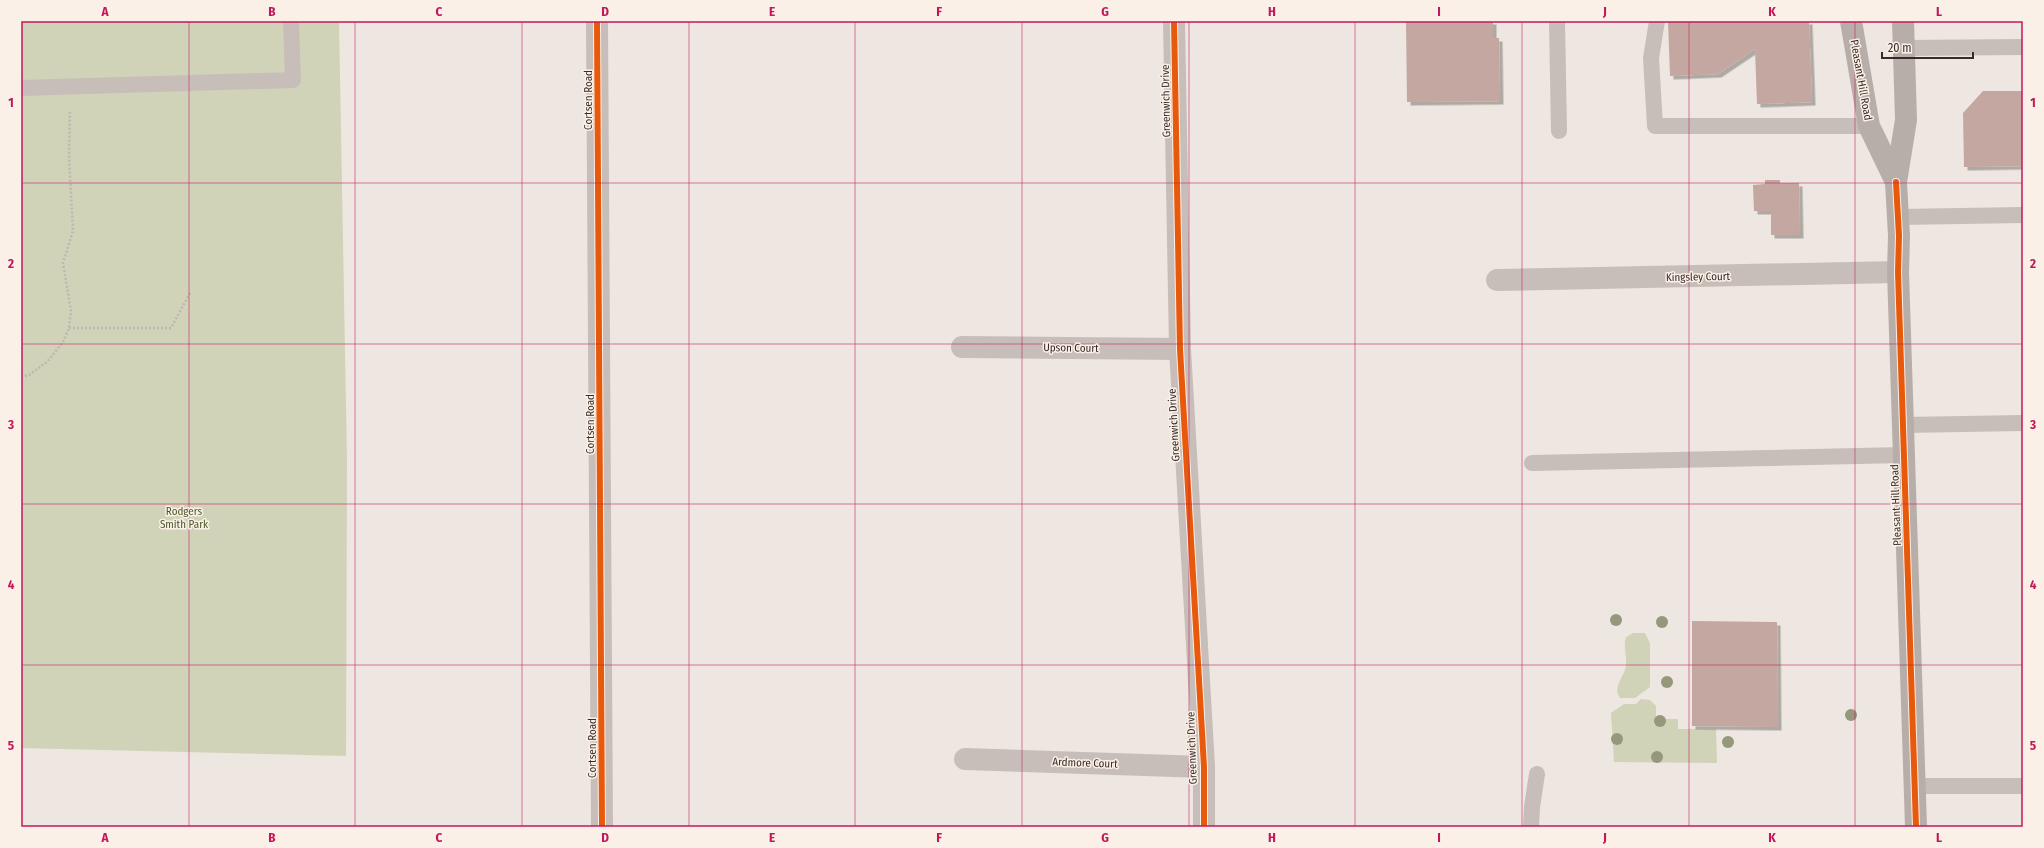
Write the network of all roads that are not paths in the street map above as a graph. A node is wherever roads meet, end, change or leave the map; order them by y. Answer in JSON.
{"nodes":[{"id":1,"x":291,"y":21,"type":"edge"},
{"id":2,"x":597,"y":21,"type":"edge"},
{"id":3,"x":1174,"y":21,"type":"edge"},
{"id":4,"x":1557,"y":21,"type":"edge"},
{"id":5,"x":1657,"y":21,"type":"edge"},
{"id":6,"x":1851,"y":21,"type":"edge"},
{"id":7,"x":1903,"y":21,"type":"edge"},
{"id":8,"x":2023,"y":47,"type":"edge"},
{"id":9,"x":1904,"y":48,"type":"junction"},
{"id":10,"x":21,"y":88,"type":"edge"},
{"id":11,"x":1869,"y":126,"type":"junction"},
{"id":12,"x":1559,"y":131,"type":"dead end"},
{"id":13,"x":1896,"y":182,"type":"junction"},
{"id":14,"x":2023,"y":215,"type":"edge"},
{"id":15,"x":1898,"y":217,"type":"junction"},
{"id":16,"x":1898,"y":272,"type":"junction"},
{"id":17,"x":1497,"y":280,"type":"dead end"},
{"id":18,"x":962,"y":347,"type":"dead end"},
{"id":19,"x":1180,"y":349,"type":"junction"},
{"id":20,"x":2023,"y":423,"type":"edge"},
{"id":21,"x":1903,"y":425,"type":"junction"},
{"id":22,"x":1904,"y":455,"type":"junction"},
{"id":23,"x":1532,"y":463,"type":"dead end"},
{"id":24,"x":965,"y":759,"type":"dead end"},
{"id":25,"x":1204,"y":767,"type":"junction"},
{"id":26,"x":1537,"y":774,"type":"dead end"},
{"id":27,"x":1915,"y":786,"type":"junction"},
{"id":28,"x":2023,"y":786,"type":"edge"},
{"id":29,"x":602,"y":827,"type":"edge"},
{"id":30,"x":1204,"y":827,"type":"edge"},
{"id":31,"x":1532,"y":827,"type":"edge"},
{"id":32,"x":1916,"y":827,"type":"edge"}],
"edges":[{"from":1,"to":10,"type":"lane"},
{"from":2,"to":29,"type":"street","name":"Cortsen Road"},
{"from":3,"to":19,"type":"street","name":"Greenwich Drive"},
{"from":4,"to":12,"type":"lane"},
{"from":5,"to":11,"type":"lane"},
{"from":6,"to":11,"type":"street","name":"Pleasant Hill Road"},
{"from":7,"to":9,"type":"street","name":"Pleasant Hill Road"},
{"from":8,"to":9,"type":"lane"},
{"from":9,"to":13,"type":"street","name":"Pleasant Hill Road"},
{"from":11,"to":13,"type":"street","name":"Pleasant Hill Road"},
{"from":13,"to":15,"type":"street","name":"Pleasant Hill Road"},
{"from":14,"to":15,"type":"lane"},
{"from":15,"to":16,"type":"street","name":"Pleasant Hill Road"},
{"from":16,"to":17,"type":"street","name":"Kingsley Court"},
{"from":16,"to":21,"type":"street","name":"Pleasant Hill Road"},
{"from":18,"to":19,"type":"street","name":"Upson Court"},
{"from":19,"to":25,"type":"street","name":"Greenwich Drive"},
{"from":20,"to":21,"type":"lane"},
{"from":21,"to":22,"type":"street","name":"Pleasant Hill Road"},
{"from":22,"to":23,"type":"lane"},
{"from":22,"to":27,"type":"street","name":"Pleasant Hill Road"},
{"from":24,"to":25,"type":"street","name":"Ardmore Court"},
{"from":25,"to":30,"type":"street","name":"Greenwich Drive"},
{"from":26,"to":31,"type":"lane"},
{"from":27,"to":28,"type":"lane"},
{"from":27,"to":32,"type":"street","name":"Pleasant Hill Road"}]}
